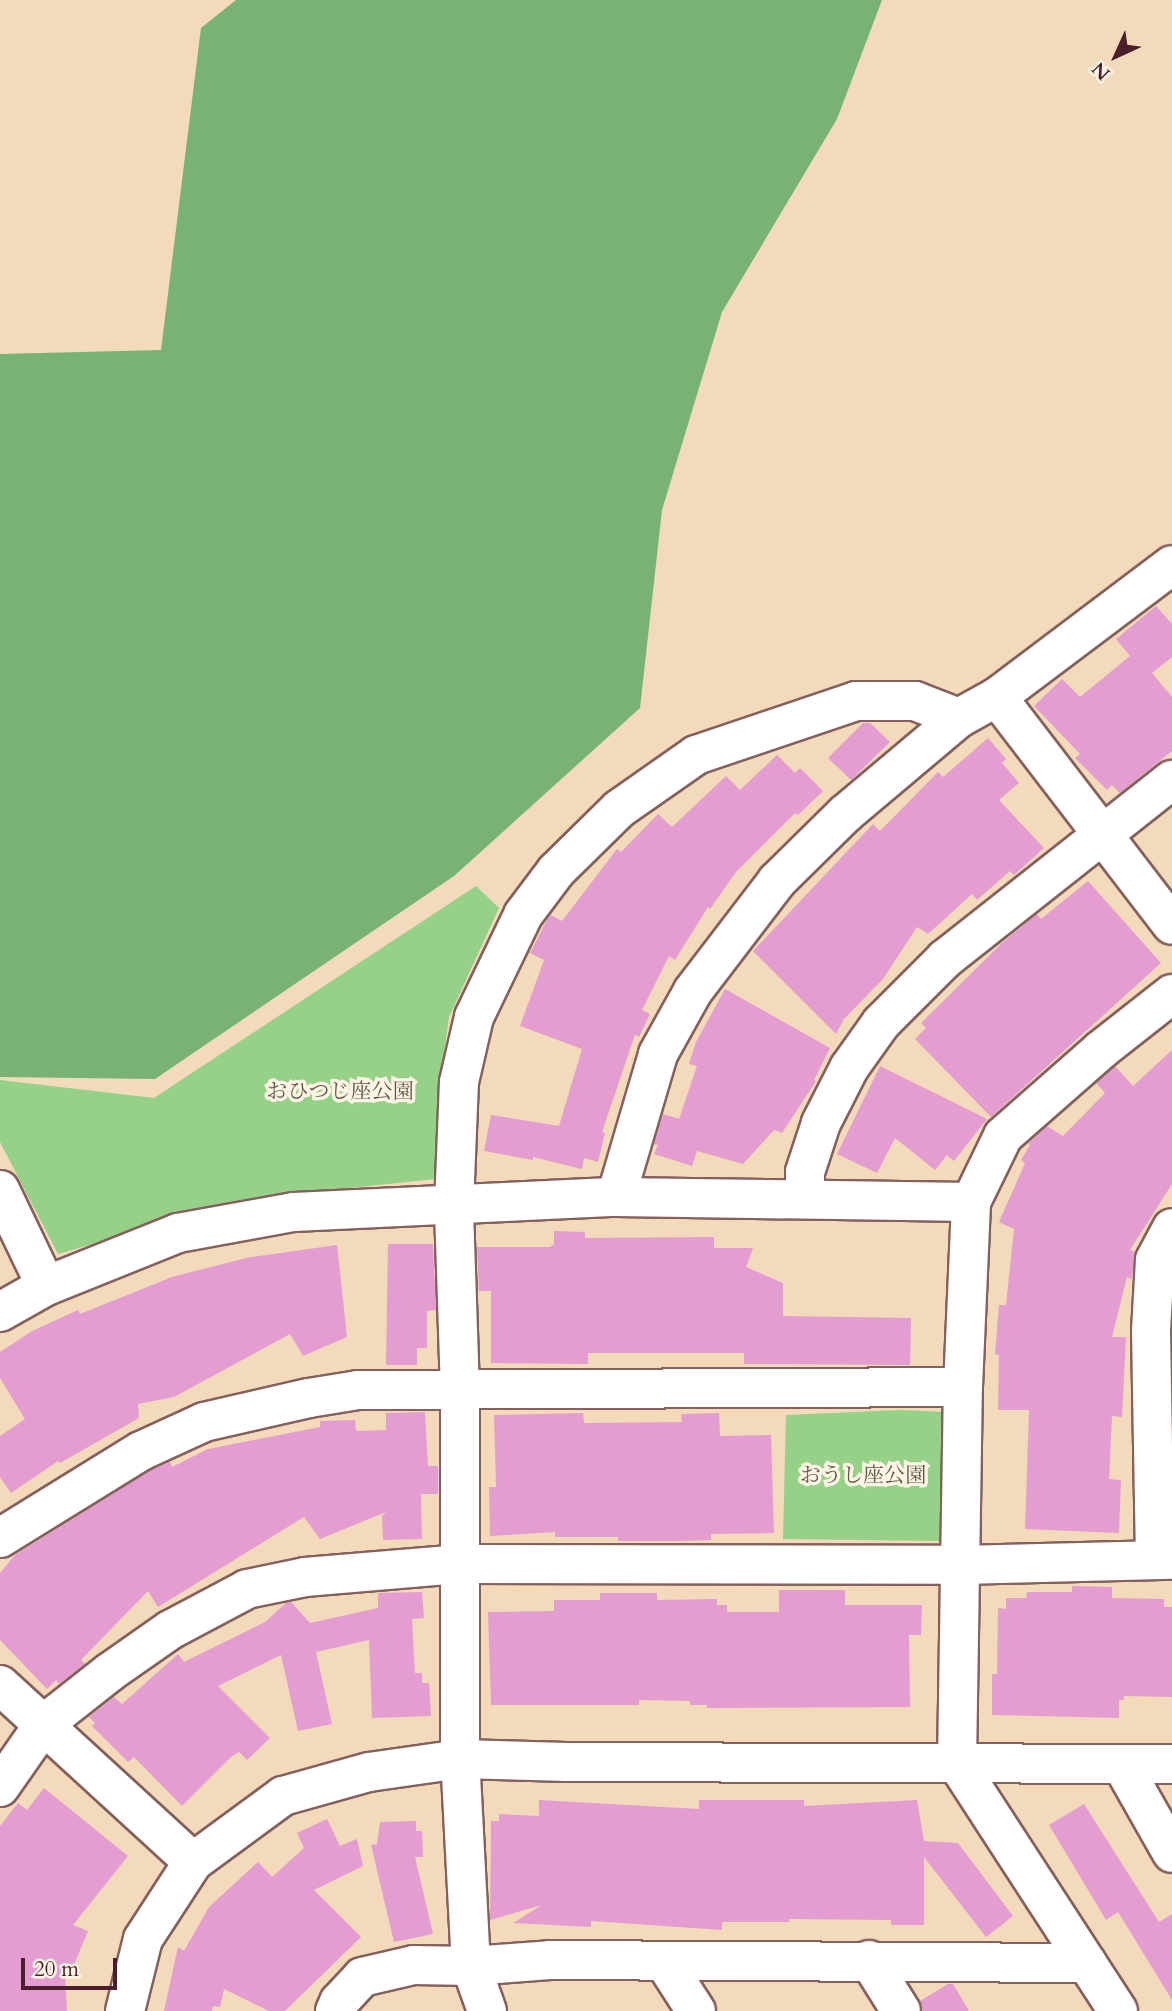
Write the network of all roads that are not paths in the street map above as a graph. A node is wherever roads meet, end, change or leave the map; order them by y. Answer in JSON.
{"nodes":[{"id":1,"x":1172,"y":565,"type":"edge"},
{"id":2,"x":997,"y":697,"type":"junction"},
{"id":3,"x":959,"y":718,"type":"junction"},
{"id":4,"x":1172,"y":780,"type":"edge"},
{"id":5,"x":1102,"y":833,"type":"junction"},
{"id":6,"x":1172,"y":925,"type":"edge"},
{"id":7,"x":1172,"y":993,"type":"edge"},
{"id":8,"x":0,"y":1190,"type":"edge"},
{"id":9,"x":616,"y":1197,"type":"junction"},
{"id":10,"x":805,"y":1199,"type":"junction"},
{"id":11,"x":971,"y":1202,"type":"junction"},
{"id":12,"x":454,"y":1206,"type":"junction"},
{"id":13,"x":1172,"y":1228,"type":"edge"},
{"id":14,"x":46,"y":1286,"type":"junction"},
{"id":15,"x":0,"y":1312,"type":"edge"},
{"id":16,"x":963,"y":1387,"type":"junction"},
{"id":17,"x":460,"y":1391,"type":"junction"},
{"id":18,"x":0,"y":1538,"type":"edge"},
{"id":19,"x":1163,"y":1560,"type":"edge"},
{"id":20,"x":461,"y":1564,"type":"junction"},
{"id":21,"x":960,"y":1565,"type":"junction"},
{"id":22,"x":0,"y":1685,"type":"edge"},
{"id":23,"x":44,"y":1724,"type":"junction"},
{"id":24,"x":460,"y":1759,"type":"junction"},
{"id":25,"x":957,"y":1763,"type":"junction"},
{"id":26,"x":1172,"y":1764,"type":"edge"},
{"id":27,"x":1122,"y":1765,"type":"junction"},
{"id":28,"x":0,"y":1787,"type":"edge"},
{"id":29,"x":1172,"y":1853,"type":"edge"},
{"id":30,"x":193,"y":1862,"type":"junction"},
{"id":31,"x":869,"y":1960,"type":"junction"},
{"id":32,"x":665,"y":1963,"type":"junction"},
{"id":33,"x":1087,"y":1963,"type":"junction"},
{"id":34,"x":471,"y":1966,"type":"junction"},
{"id":35,"x":125,"y":2011,"type":"edge"},
{"id":36,"x":335,"y":2011,"type":"edge"},
{"id":37,"x":486,"y":2011,"type":"edge"},
{"id":38,"x":696,"y":2011,"type":"edge"},
{"id":39,"x":901,"y":2011,"type":"edge"},
{"id":40,"x":1118,"y":2011,"type":"edge"}],
"edges":[{"from":1,"to":2,"type":"street"},
{"from":2,"to":3,"type":"street"},
{"from":2,"to":5,"type":"street"},
{"from":3,"to":9,"type":"street"},
{"from":3,"to":12,"type":"street"},
{"from":4,"to":5,"type":"street"},
{"from":5,"to":6,"type":"street"},
{"from":5,"to":10,"type":"street"},
{"from":7,"to":11,"type":"street"},
{"from":8,"to":14,"type":"street"},
{"from":9,"to":10,"type":"street"},
{"from":9,"to":12,"type":"street"},
{"from":10,"to":11,"type":"street"},
{"from":11,"to":16,"type":"street"},
{"from":12,"to":14,"type":"street"},
{"from":12,"to":17,"type":"street"},
{"from":13,"to":19,"type":"street"},
{"from":14,"to":15,"type":"street"},
{"from":16,"to":17,"type":"street"},
{"from":16,"to":21,"type":"street"},
{"from":17,"to":18,"type":"street"},
{"from":17,"to":20,"type":"street"},
{"from":19,"to":21,"type":"street"},
{"from":20,"to":21,"type":"street"},
{"from":20,"to":23,"type":"street"},
{"from":20,"to":24,"type":"street"},
{"from":21,"to":25,"type":"street"},
{"from":22,"to":23,"type":"street"},
{"from":23,"to":28,"type":"street"},
{"from":23,"to":30,"type":"street"},
{"from":24,"to":25,"type":"street"},
{"from":24,"to":30,"type":"street"},
{"from":24,"to":34,"type":"street"},
{"from":25,"to":27,"type":"street"},
{"from":25,"to":33,"type":"street"},
{"from":26,"to":27,"type":"street"},
{"from":27,"to":29,"type":"street"},
{"from":30,"to":35,"type":"street"},
{"from":31,"to":32,"type":"street"},
{"from":31,"to":33,"type":"street"},
{"from":31,"to":39,"type":"street"},
{"from":32,"to":34,"type":"street"},
{"from":32,"to":38,"type":"street"},
{"from":33,"to":40,"type":"street"},
{"from":34,"to":36,"type":"street"},
{"from":34,"to":37,"type":"street"}]}
